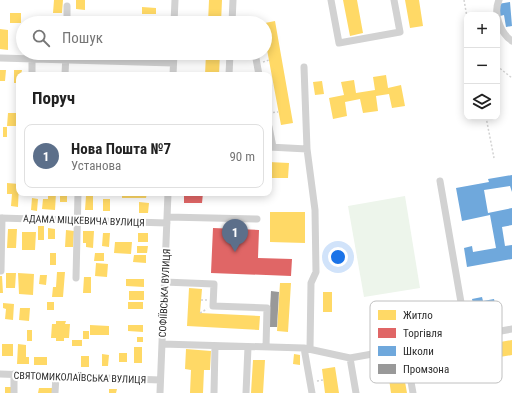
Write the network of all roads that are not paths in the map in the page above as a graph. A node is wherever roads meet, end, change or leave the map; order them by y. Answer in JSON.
{"nodes":[{"id":1,"x":175,"y":0,"type":"edge"},
{"id":2,"x":233,"y":0,"type":"edge"},
{"id":3,"x":331,"y":0,"type":"edge"},
{"id":4,"x":394,"y":0,"type":"edge"},
{"id":5,"x":499,"y":0,"type":"edge"},
{"id":6,"x":67,"y":6,"type":"dead end"},
{"id":7,"x":67,"y":16,"type":"edge"},
{"id":8,"x":174,"y":16,"type":"edge"},
{"id":9,"x":232,"y":16,"type":"edge"},
{"id":10,"x":512,"y":41,"type":"edge"},
{"id":11,"x":0,"y":58,"type":"edge"},
{"id":12,"x":16,"y":58,"type":"edge"},
{"id":13,"x":32,"y":60,"type":"edge"},
{"id":14,"x":66,"y":60,"type":"edge"},
{"id":15,"x":127,"y":60,"type":"edge"},
{"id":16,"x":173,"y":60,"type":"edge"},
{"id":17,"x":230,"y":60,"type":"edge"},
{"id":18,"x":257,"y":60,"type":"edge"},
{"id":19,"x":173,"y":63,"type":"junction"},
{"id":20,"x":304,"y":67,"type":"dead end"},
{"id":21,"x":32,"y":72,"type":"edge"},
{"id":22,"x":65,"y":72,"type":"edge"},
{"id":23,"x":173,"y":72,"type":"edge"},
{"id":24,"x":229,"y":72,"type":"edge"},
{"id":25,"x":259,"y":72,"type":"edge"},
{"id":26,"x":272,"y":147,"type":"edge"},
{"id":27,"x":307,"y":149,"type":"junction"},
{"id":28,"x":440,"y":181,"type":"dead end"},
{"id":29,"x":78,"y":196,"type":"edge"},
{"id":30,"x":168,"y":196,"type":"edge"},
{"id":31,"x":1,"y":218,"type":"edge"},
{"id":32,"x":256,"y":219,"type":"dead end"},
{"id":33,"x":78,"y":220,"type":"junction"},
{"id":34,"x":167,"y":220,"type":"junction"},
{"id":35,"x":1,"y":271,"type":"edge"},
{"id":36,"x":76,"y":278,"type":"dead end"},
{"id":37,"x":164,"y":282,"type":"junction"},
{"id":38,"x":462,"y":301,"type":"edge"},
{"id":39,"x":512,"y":329,"type":"edge"},
{"id":40,"x":502,"y":331,"type":"edge"},
{"id":41,"x":162,"y":344,"type":"junction"},
{"id":42,"x":216,"y":346,"type":"junction"},
{"id":43,"x":248,"y":347,"type":"junction"},
{"id":44,"x":266,"y":347,"type":"junction"},
{"id":45,"x":307,"y":349,"type":"junction"},
{"id":46,"x":370,"y":354,"type":"edge"},
{"id":47,"x":350,"y":358,"type":"junction"},
{"id":48,"x":0,"y":374,"type":"edge"},
{"id":49,"x":14,"y":374,"type":"junction"},
{"id":50,"x":56,"y":376,"type":"junction"},
{"id":51,"x":160,"y":380,"type":"junction"},
{"id":52,"x":411,"y":383,"type":"edge"},
{"id":53,"x":14,"y":393,"type":"edge"},
{"id":54,"x":56,"y":393,"type":"edge"},
{"id":55,"x":160,"y":393,"type":"edge"},
{"id":56,"x":214,"y":393,"type":"edge"},
{"id":57,"x":246,"y":393,"type":"edge"},
{"id":58,"x":312,"y":393,"type":"edge"},
{"id":59,"x":356,"y":393,"type":"edge"},
{"id":60,"x":413,"y":393,"type":"edge"}],
"edges":[{"from":1,"to":8,"type":"street"},
{"from":2,"to":9,"type":"street"},
{"from":3,"to":4,"type":"street"},
{"from":5,"to":10,"type":"street"},
{"from":6,"to":7,"type":"street"},
{"from":11,"to":12,"type":"street"},
{"from":13,"to":21,"type":"street"},
{"from":14,"to":22,"type":"street"},
{"from":15,"to":19,"type":"street"},
{"from":16,"to":19,"type":"street"},
{"from":17,"to":24,"type":"street"},
{"from":18,"to":25,"type":"street"},
{"from":19,"to":23,"type":"street"},
{"from":20,"to":27,"type":"street"},
{"from":26,"to":27,"type":"street"},
{"from":27,"to":45,"type":"street"},
{"from":28,"to":38,"type":"street"},
{"from":29,"to":33,"type":"street"},
{"from":30,"to":34,"type":"street","name":"СОФІЇВСЬКА ВУЛИЦЯ"},
{"from":31,"to":33,"type":"street","name":"АДАМА МІЦКЕВИЧА ВУЛИЦЯ"},
{"from":31,"to":35,"type":"street"},
{"from":32,"to":34,"type":"street","name":"АДАМА МІЦКЕВИЧА ВУЛИЦЯ"},
{"from":33,"to":34,"type":"street","name":"АДАМА МІЦКЕВИЧА ВУЛИЦЯ"},
{"from":33,"to":36,"type":"street"},
{"from":34,"to":37,"type":"street","name":"СОФІЇВСЬКА ВУЛИЦЯ"},
{"from":37,"to":41,"type":"street","name":"СОФІЇВСЬКА ВУЛИЦЯ"},
{"from":37,"to":44,"type":"street"},
{"from":39,"to":40,"type":"street"},
{"from":41,"to":42,"type":"street"},
{"from":41,"to":51,"type":"street","name":"СОФІЇВСЬКА ВУЛИЦЯ"},
{"from":42,"to":43,"type":"street"},
{"from":42,"to":56,"type":"street"},
{"from":43,"to":44,"type":"street"},
{"from":43,"to":57,"type":"street"},
{"from":44,"to":45,"type":"street"},
{"from":45,"to":47,"type":"street"},
{"from":45,"to":58,"type":"street"},
{"from":46,"to":47,"type":"street"},
{"from":47,"to":59,"type":"street"},
{"from":48,"to":49,"type":"street","name":"СВЯТОМИКОЛАЇВСЬКА ВУЛИЦЯ"},
{"from":49,"to":50,"type":"street","name":"СВЯТОМИКОЛАЇВСЬКА ВУЛИЦЯ"},
{"from":49,"to":53,"type":"street"},
{"from":50,"to":51,"type":"street","name":"СВЯТОМИКОЛАЇВСЬКА ВУЛИЦЯ"},
{"from":50,"to":54,"type":"street"},
{"from":51,"to":55,"type":"street","name":"СОФІЇВСЬКА ВУЛИЦЯ"},
{"from":52,"to":60,"type":"street"}]}
